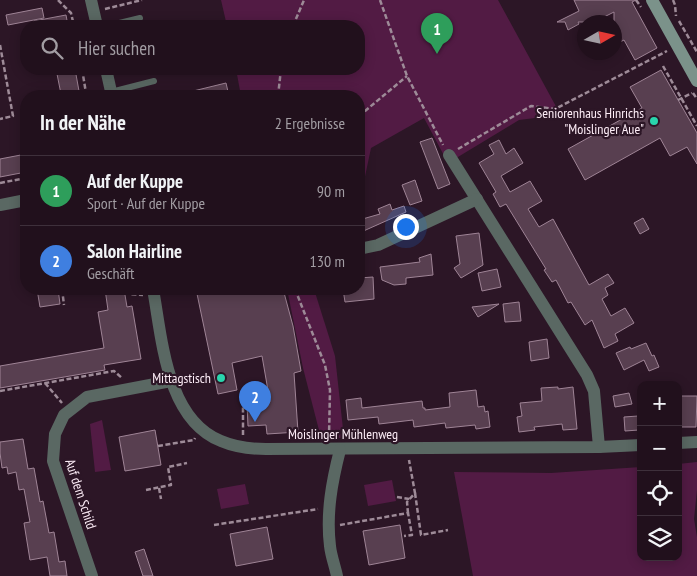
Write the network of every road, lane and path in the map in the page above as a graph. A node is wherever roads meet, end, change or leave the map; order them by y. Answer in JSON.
{"nodes":[{"id":1,"x":58,"y":0,"type":"edge"},
{"id":2,"x":142,"y":0,"type":"edge"},
{"id":3,"x":304,"y":0,"type":"edge"},
{"id":4,"x":380,"y":0,"type":"edge"},
{"id":5,"x":652,"y":0,"type":"edge"},
{"id":6,"x":673,"y":0,"type":"edge"},
{"id":7,"x":92,"y":6,"type":"edge"},
{"id":8,"x":140,"y":18,"type":"dead end"},
{"id":9,"x":73,"y":20,"type":"edge"},
{"id":10,"x":96,"y":20,"type":"edge"},
{"id":11,"x":132,"y":20,"type":"edge"},
{"id":12,"x":296,"y":20,"type":"edge"},
{"id":13,"x":0,"y":45,"type":"edge"},
{"id":14,"x":677,"y":46,"type":"junction"},
{"id":15,"x":697,"y":52,"type":"edge"},
{"id":16,"x":663,"y":66,"type":"dead end"},
{"id":17,"x":83,"y":75,"type":"edge"},
{"id":18,"x":107,"y":75,"type":"edge"},
{"id":19,"x":280,"y":75,"type":"edge"},
{"id":20,"x":407,"y":76,"type":"junction"},
{"id":21,"x":154,"y":81,"type":"dead end"},
{"id":22,"x":695,"y":87,"type":"edge"},
{"id":23,"x":85,"y":90,"type":"edge"},
{"id":24,"x":110,"y":90,"type":"edge"},
{"id":25,"x":124,"y":90,"type":"edge"},
{"id":26,"x":279,"y":90,"type":"edge"},
{"id":27,"x":680,"y":100,"type":"junction"},
{"id":28,"x":365,"y":111,"type":"edge"},
{"id":29,"x":0,"y":119,"type":"edge"},
{"id":30,"x":697,"y":126,"type":"edge"},
{"id":31,"x":448,"y":155,"type":"junction"},
{"id":32,"x":20,"y":179,"type":"edge"},
{"id":33,"x":0,"y":183,"type":"edge"},
{"id":34,"x":476,"y":200,"type":"junction"},
{"id":35,"x":20,"y":201,"type":"edge"},
{"id":36,"x":0,"y":205,"type":"edge"},
{"id":37,"x":365,"y":247,"type":"edge"},
{"id":38,"x":63,"y":295,"type":"edge"},
{"id":39,"x":155,"y":295,"type":"edge"},
{"id":40,"x":297,"y":295,"type":"edge"},
{"id":41,"x":64,"y":305,"type":"dead end"},
{"id":42,"x":170,"y":381,"type":"junction"},
{"id":43,"x":45,"y":383,"type":"junction"},
{"id":44,"x":134,"y":388,"type":"junction"},
{"id":45,"x":0,"y":391,"type":"edge"},
{"id":46,"x":243,"y":392,"type":"dead end"},
{"id":47,"x":68,"y":412,"type":"junction"},
{"id":48,"x":202,"y":429,"type":"junction"},
{"id":49,"x":697,"y":442,"type":"edge"},
{"id":50,"x":682,"y":443,"type":"edge"},
{"id":51,"x":637,"y":445,"type":"edge"},
{"id":52,"x":158,"y":446,"type":"dead end"},
{"id":53,"x":599,"y":447,"type":"junction"},
{"id":54,"x":242,"y":448,"type":"junction"},
{"id":55,"x":335,"y":449,"type":"junction"},
{"id":56,"x":408,"y":449,"type":"junction"},
{"id":57,"x":187,"y":463,"type":"dead end"},
{"id":58,"x":159,"y":488,"type":"junction"},
{"id":59,"x":146,"y":490,"type":"dead end"},
{"id":60,"x":415,"y":493,"type":"junction"},
{"id":61,"x":397,"y":497,"type":"dead end"},
{"id":62,"x":161,"y":499,"type":"dead end"},
{"id":63,"x":410,"y":499,"type":"junction"},
{"id":64,"x":329,"y":507,"type":"junction"},
{"id":65,"x":408,"y":514,"type":"junction"},
{"id":66,"x":214,"y":525,"type":"dead end"},
{"id":67,"x":329,"y":527,"type":"junction"},
{"id":68,"x":448,"y":530,"type":"dead end"},
{"id":69,"x":404,"y":536,"type":"dead end"},
{"id":70,"x":92,"y":576,"type":"edge"},
{"id":71,"x":337,"y":576,"type":"edge"}],
"edges":[{"from":1,"to":9,"type":"path"},
{"from":2,"to":7,"type":"path"},
{"from":3,"to":12,"type":"path"},
{"from":4,"to":20,"type":"path"},
{"from":5,"to":14,"type":"main road"},
{"from":6,"to":15,"type":"path"},
{"from":7,"to":10,"type":"street"},
{"from":8,"to":11,"type":"lane"},
{"from":13,"to":29,"type":"path"},
{"from":14,"to":22,"type":"main road"},
{"from":14,"to":31,"type":"path"},
{"from":16,"to":27,"type":"path"},
{"from":17,"to":23,"type":"path"},
{"from":18,"to":24,"type":"street"},
{"from":19,"to":26,"type":"path"},
{"from":20,"to":28,"type":"path"},
{"from":20,"to":31,"type":"path"},
{"from":21,"to":25,"type":"lane"},
{"from":22,"to":27,"type":"path"},
{"from":27,"to":30,"type":"path"},
{"from":31,"to":34,"type":"street"},
{"from":32,"to":33,"type":"path"},
{"from":34,"to":37,"type":"street"},
{"from":34,"to":53,"type":"street"},
{"from":35,"to":36,"type":"street"},
{"from":38,"to":41,"type":"path"},
{"from":39,"to":42,"type":"street","name":"Moislinger Mühlenweg"},
{"from":40,"to":55,"type":"path"},
{"from":42,"to":44,"type":"street","name":"Auf dem Schild"},
{"from":42,"to":48,"type":"street","name":"Moislinger Mühlenweg"},
{"from":43,"to":44,"type":"path"},
{"from":43,"to":45,"type":"path"},
{"from":43,"to":47,"type":"path"},
{"from":44,"to":47,"type":"street","name":"Auf dem Schild"},
{"from":46,"to":54,"type":"path"},
{"from":47,"to":70,"type":"street","name":"Auf dem Schild"},
{"from":48,"to":52,"type":"path"},
{"from":48,"to":54,"type":"street","name":"Moislinger Mühlenweg"},
{"from":49,"to":50,"type":"street"},
{"from":51,"to":53,"type":"street","name":"Moislinger Mühlenweg"},
{"from":53,"to":56,"type":"street","name":"Moislinger Mühlenweg"},
{"from":54,"to":55,"type":"street","name":"Moislinger Mühlenweg"},
{"from":55,"to":56,"type":"street","name":"Moislinger Mühlenweg"},
{"from":55,"to":64,"type":"street"},
{"from":56,"to":60,"type":"path"},
{"from":57,"to":58,"type":"path"},
{"from":58,"to":59,"type":"path"},
{"from":58,"to":62,"type":"path"},
{"from":60,"to":63,"type":"path"},
{"from":60,"to":68,"type":"path"},
{"from":61,"to":63,"type":"path"},
{"from":63,"to":65,"type":"path"},
{"from":64,"to":66,"type":"path"},
{"from":64,"to":67,"type":"street"},
{"from":65,"to":67,"type":"path"},
{"from":65,"to":69,"type":"path"},
{"from":67,"to":71,"type":"street"}]}
